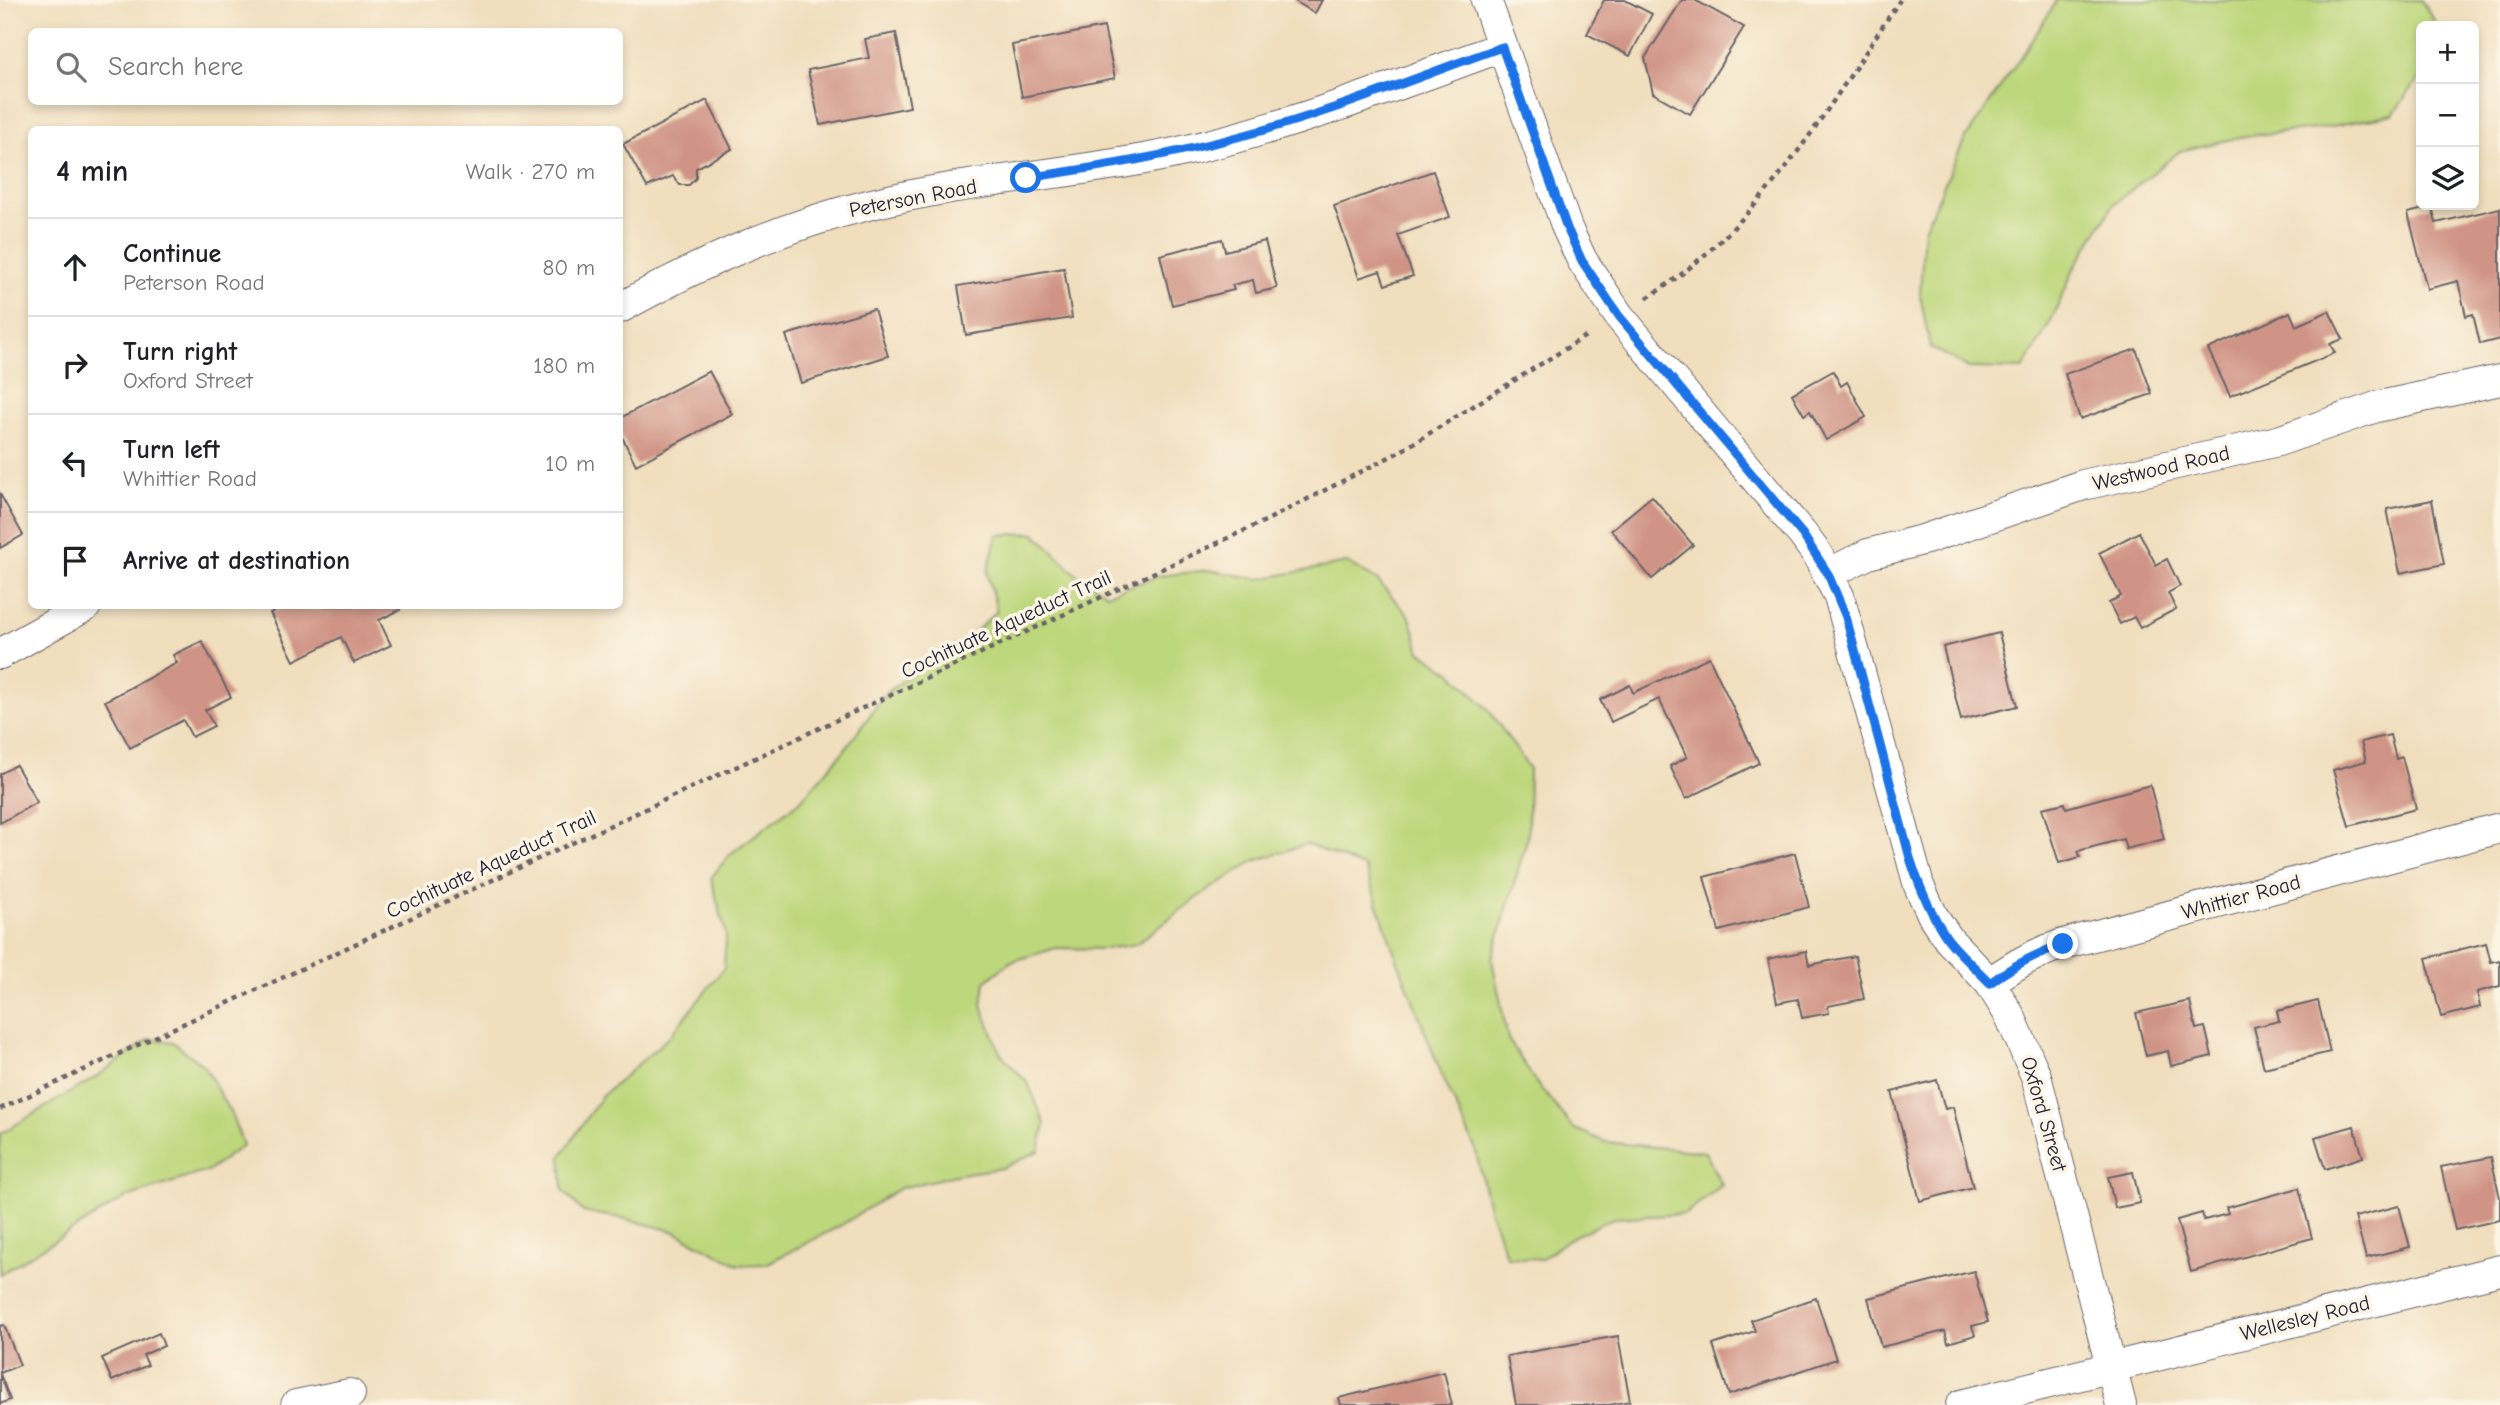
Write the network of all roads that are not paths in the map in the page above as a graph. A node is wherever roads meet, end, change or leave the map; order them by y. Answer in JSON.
{"nodes":[{"id":1,"x":1486,"y":0,"type":"edge"},
{"id":2,"x":1502,"y":47,"type":"junction"},
{"id":3,"x":623,"y":306,"type":"edge"},
{"id":4,"x":2500,"y":380,"type":"edge"},
{"id":5,"x":1828,"y":574,"type":"junction"},
{"id":6,"x":81,"y":609,"type":"edge"},
{"id":7,"x":0,"y":654,"type":"edge"},
{"id":8,"x":2500,"y":828,"type":"edge"},
{"id":9,"x":1990,"y":983,"type":"junction"},
{"id":10,"x":2500,"y":1270,"type":"edge"},
{"id":11,"x":2111,"y":1366,"type":"junction"},
{"id":12,"x":350,"y":1394,"type":"dead end"},
{"id":13,"x":296,"y":1405,"type":"edge"},
{"id":14,"x":1961,"y":1405,"type":"edge"},
{"id":15,"x":2121,"y":1405,"type":"edge"}],
"edges":[{"from":1,"to":2,"type":"street","name":"Oxford Street"},
{"from":2,"to":3,"type":"street","name":"Peterson Road"},
{"from":2,"to":5,"type":"street","name":"Oxford Street"},
{"from":4,"to":5,"type":"street","name":"Westwood Road"},
{"from":5,"to":9,"type":"street","name":"Oxford Street"},
{"from":6,"to":7,"type":"street"},
{"from":8,"to":9,"type":"street","name":"Whittier Road"},
{"from":9,"to":11,"type":"street","name":"Oxford Street"},
{"from":10,"to":11,"type":"street","name":"Wellesley Road"},
{"from":11,"to":14,"type":"street","name":"Wellesley Road"},
{"from":11,"to":15,"type":"street","name":"Oxford Street"},
{"from":12,"to":13,"type":"street"}]}
